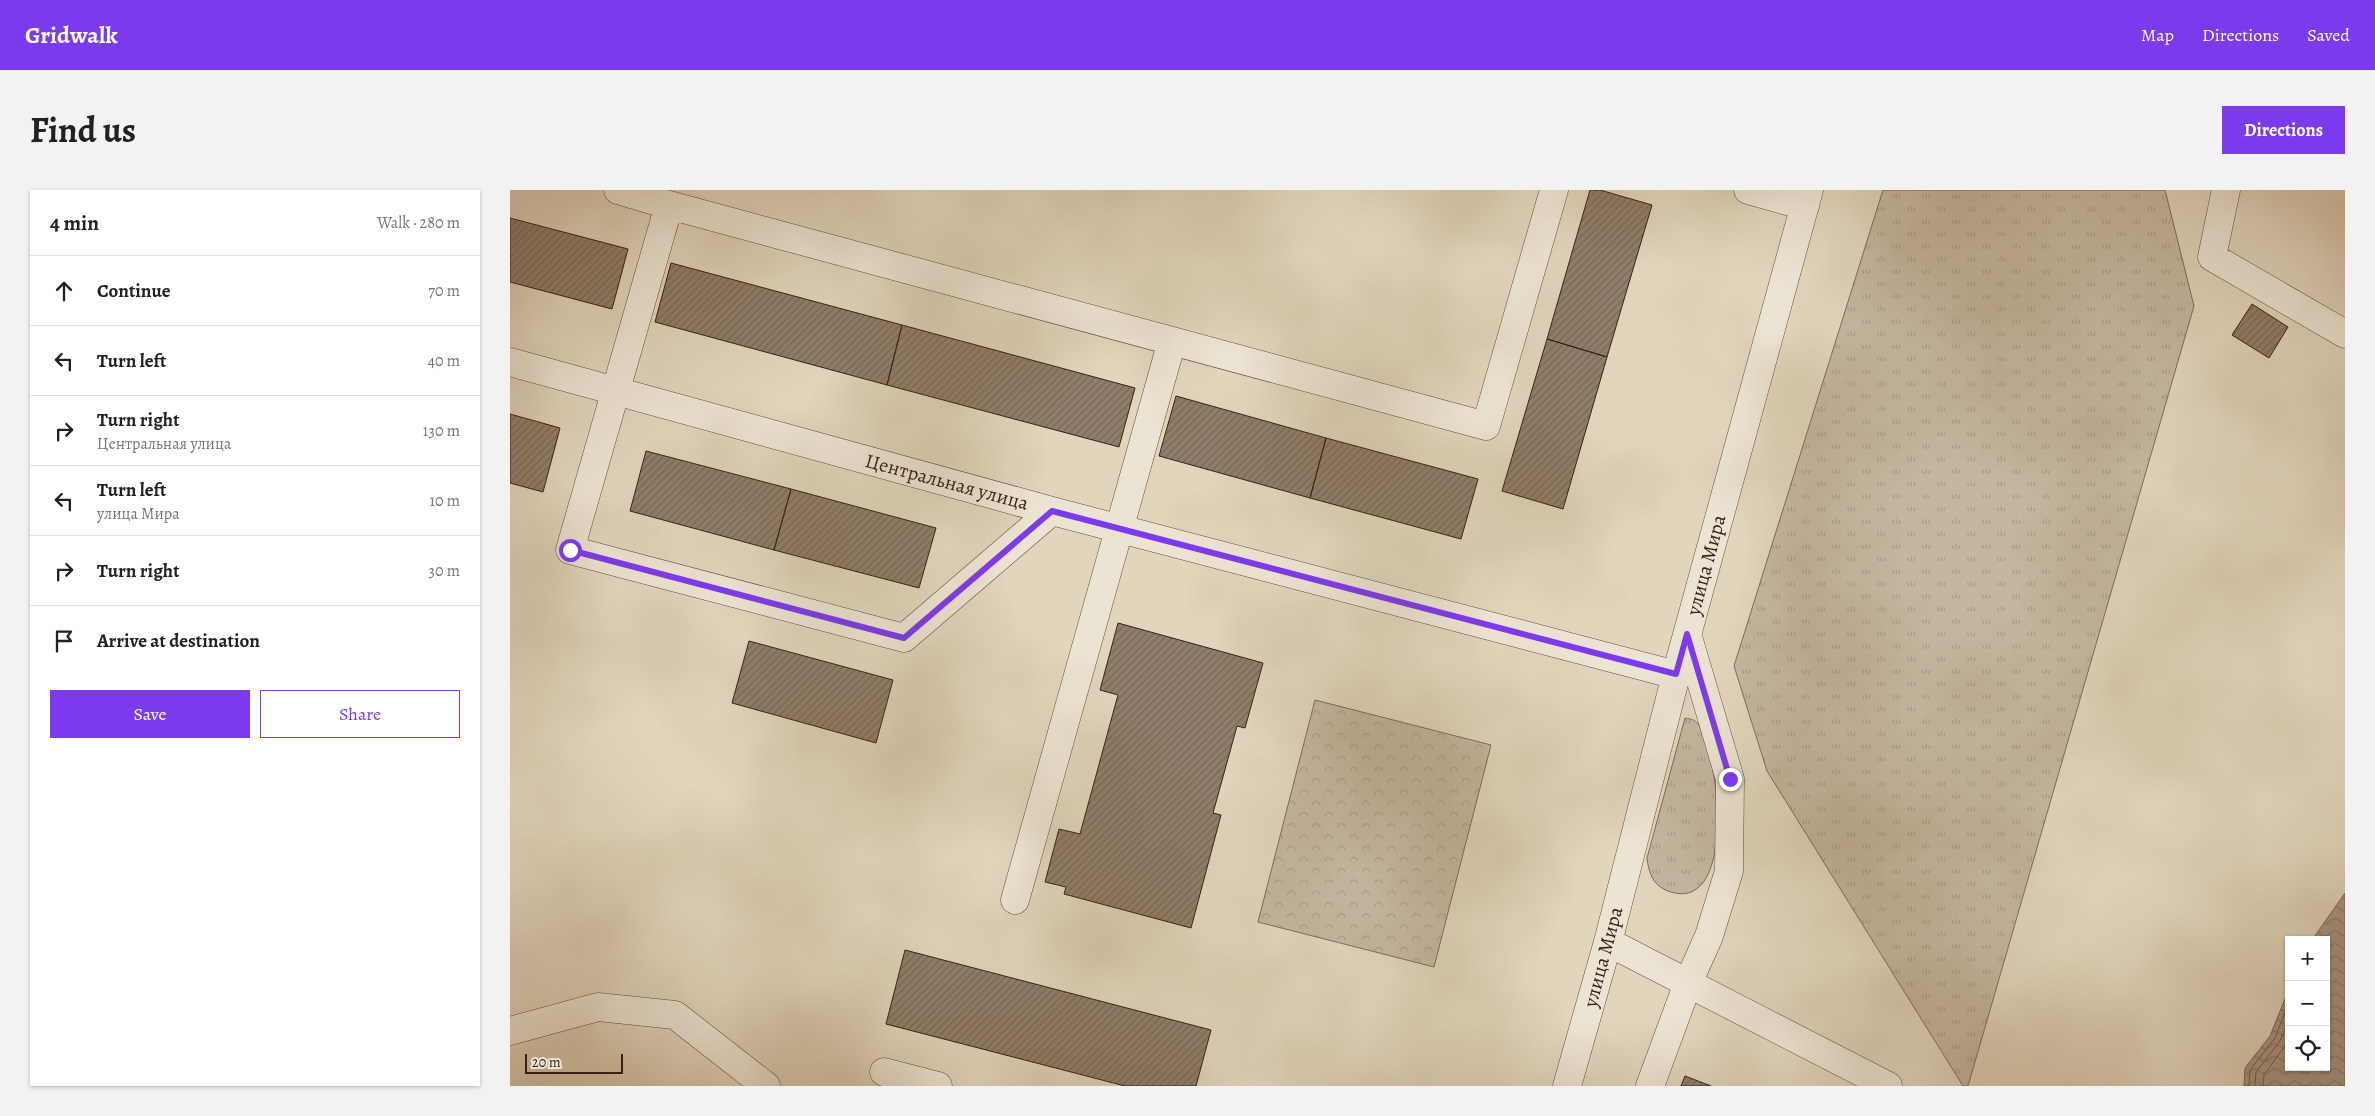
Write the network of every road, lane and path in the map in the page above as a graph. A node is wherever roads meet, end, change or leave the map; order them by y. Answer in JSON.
{"nodes":[{"id":1,"x":618,"y":190,"type":"edge"},
{"id":2,"x":1554,"y":190,"type":"edge"},
{"id":3,"x":1748,"y":190,"type":"edge"},
{"id":4,"x":2226,"y":190,"type":"edge"},
{"id":5,"x":1807,"y":198,"type":"edge"},
{"id":6,"x":669,"y":204,"type":"junction"},
{"id":7,"x":2345,"y":334,"type":"edge"},
{"id":8,"x":1172,"y":341,"type":"junction"},
{"id":9,"x":510,"y":362,"type":"edge"},
{"id":10,"x":615,"y":392,"type":"junction"},
{"id":11,"x":1052,"y":511,"type":"junction"},
{"id":12,"x":1121,"y":529,"type":"junction"},
{"id":13,"x":1687,"y":634,"type":"junction"},
{"id":14,"x":1676,"y":674,"type":"junction"},
{"id":15,"x":1015,"y":900,"type":"dead end"},
{"id":16,"x":1608,"y":942,"type":"junction"},
{"id":17,"x":1688,"y":983,"type":"junction"},
{"id":18,"x":510,"y":1031,"type":"edge"},
{"id":19,"x":884,"y":1072,"type":"dead end"},
{"id":20,"x":766,"y":1086,"type":"edge"},
{"id":21,"x":938,"y":1086,"type":"edge"},
{"id":22,"x":1567,"y":1086,"type":"edge"},
{"id":23,"x":1650,"y":1086,"type":"edge"},
{"id":24,"x":1888,"y":1086,"type":"edge"}],
"edges":[{"from":1,"to":6,"type":"street"},
{"from":2,"to":8,"type":"street"},
{"from":3,"to":5,"type":"street"},
{"from":4,"to":7,"type":"street"},
{"from":5,"to":13,"type":"street","name":"улица Мира"},
{"from":6,"to":8,"type":"street"},
{"from":6,"to":10,"type":"street"},
{"from":8,"to":12,"type":"street"},
{"from":9,"to":10,"type":"street","name":"Центральная улица"},
{"from":10,"to":11,"type":"street","name":"Центральная улица"},
{"from":10,"to":11,"type":"street"},
{"from":11,"to":12,"type":"street","name":"Центральная улица"},
{"from":12,"to":14,"type":"street","name":"Центральная улица"},
{"from":12,"to":15,"type":"street"},
{"from":13,"to":14,"type":"street","name":"улица Мира"},
{"from":13,"to":17,"type":"street"},
{"from":14,"to":16,"type":"street","name":"улица Мира"},
{"from":16,"to":17,"type":"street"},
{"from":16,"to":22,"type":"street","name":"улица Мира"},
{"from":17,"to":23,"type":"street"},
{"from":17,"to":24,"type":"street"},
{"from":18,"to":20,"type":"street"},
{"from":19,"to":21,"type":"street"}]}
